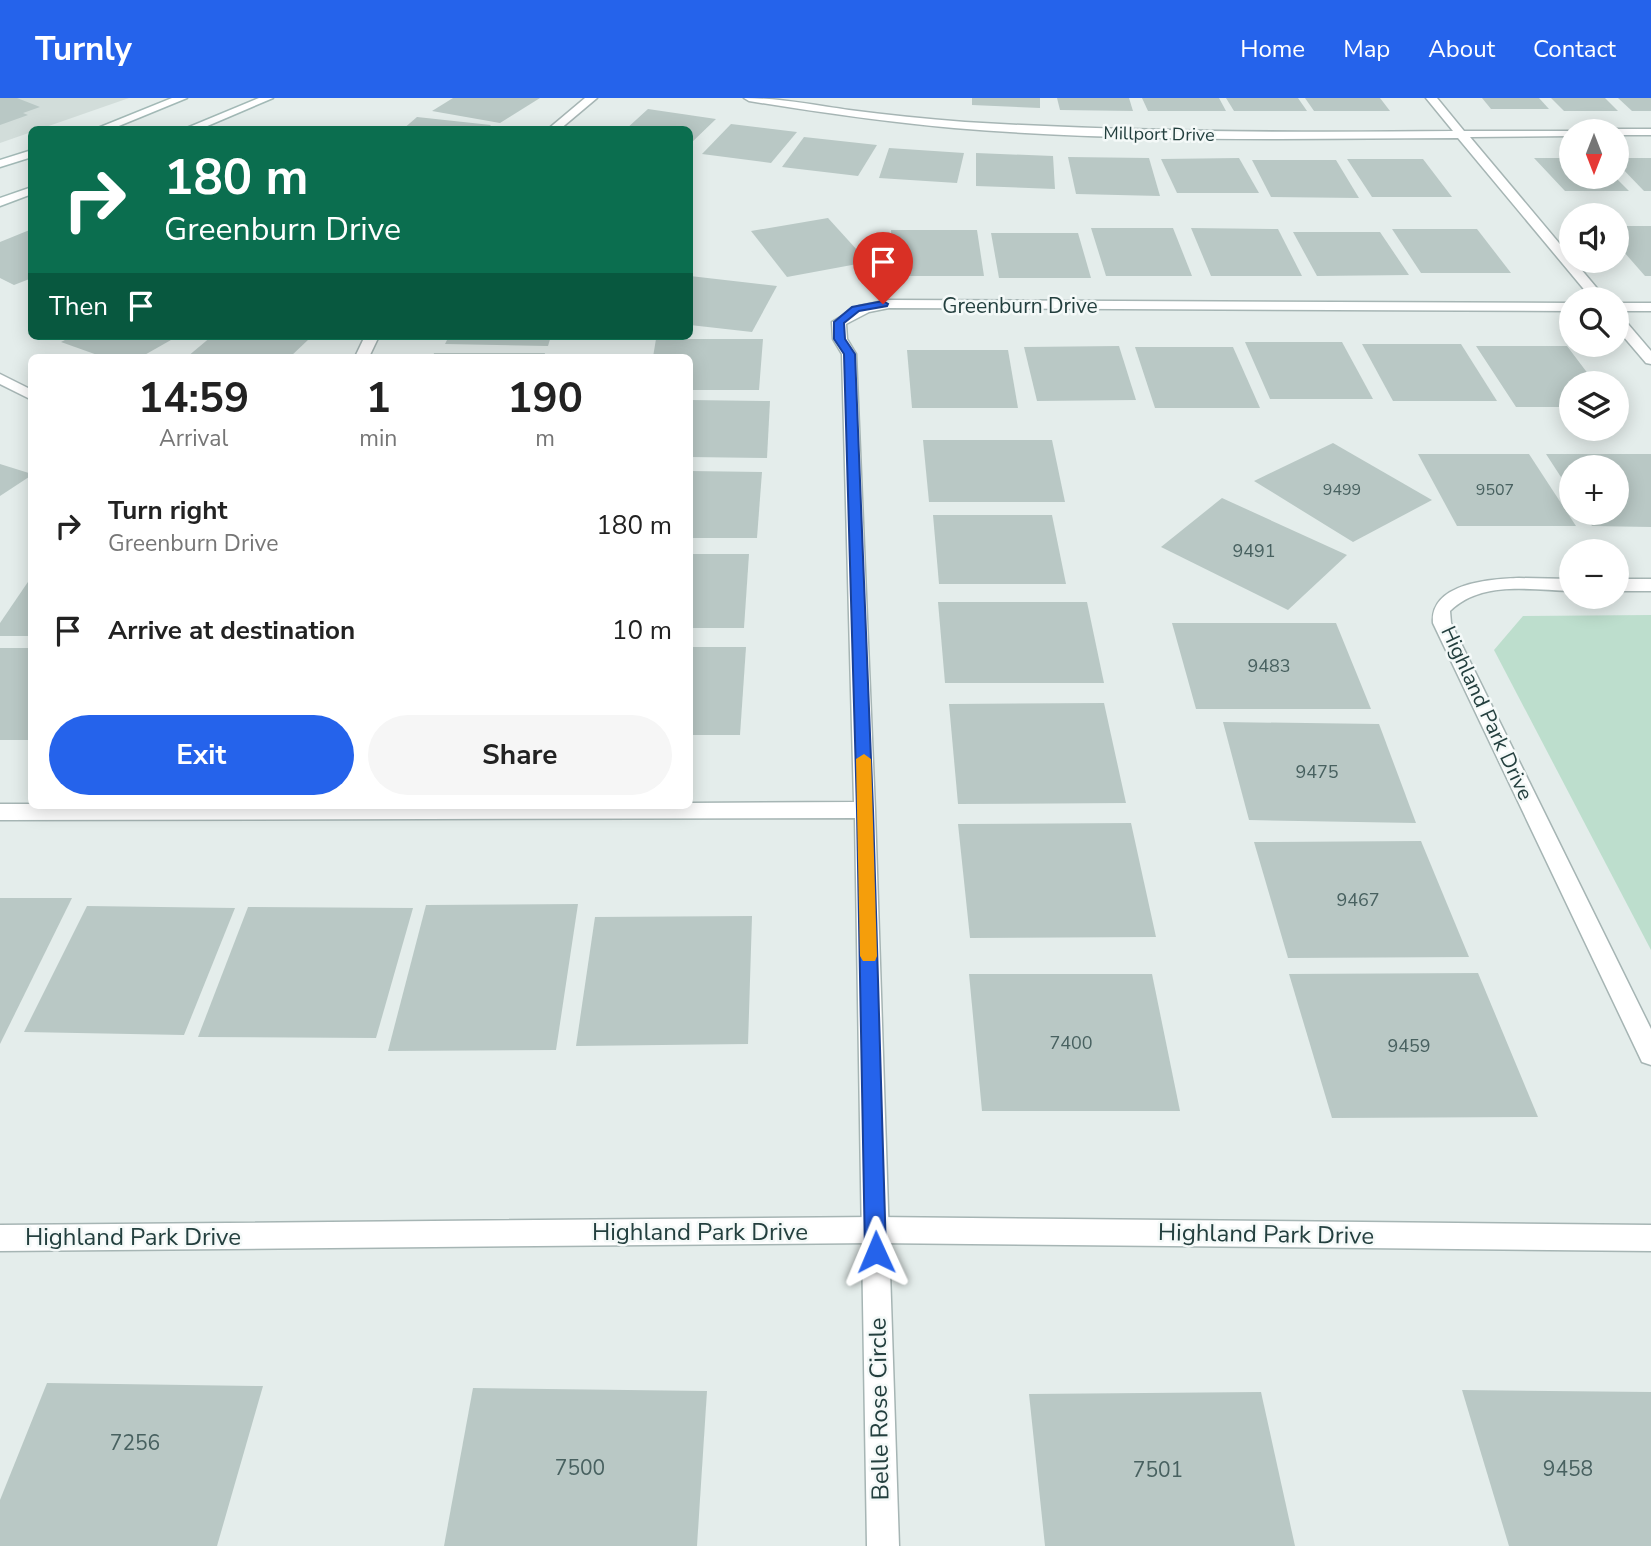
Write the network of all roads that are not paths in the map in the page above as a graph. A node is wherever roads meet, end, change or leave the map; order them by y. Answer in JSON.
{"nodes":[{"id":1,"x":182,"y":98,"type":"edge"},
{"id":2,"x":268,"y":98,"type":"edge"},
{"id":3,"x":592,"y":98,"type":"edge"},
{"id":4,"x":749,"y":98,"type":"edge"},
{"id":5,"x":1431,"y":98,"type":"edge"},
{"id":6,"x":108,"y":126,"type":"edge"},
{"id":7,"x":197,"y":126,"type":"edge"},
{"id":8,"x":557,"y":126,"type":"edge"},
{"id":9,"x":1629,"y":132,"type":"edge"},
{"id":10,"x":1651,"y":132,"type":"edge"},
{"id":11,"x":1559,"y":133,"type":"edge"},
{"id":12,"x":1459,"y":134,"type":"junction"},
{"id":13,"x":28,"y":154,"type":"edge"},
{"id":14,"x":0,"y":164,"type":"edge"},
{"id":15,"x":28,"y":192,"type":"edge"},
{"id":16,"x":0,"y":202,"type":"edge"},
{"id":17,"x":1589,"y":287,"type":"edge"},
{"id":18,"x":1559,"y":307,"type":"edge"},
{"id":19,"x":1629,"y":307,"type":"edge"},
{"id":20,"x":1651,"y":307,"type":"edge"},
{"id":21,"x":1629,"y":334,"type":"edge"},
{"id":22,"x":1651,"y":359,"type":"edge"},
{"id":23,"x":0,"y":378,"type":"edge"},
{"id":24,"x":28,"y":395,"type":"edge"},
{"id":25,"x":1559,"y":585,"type":"edge"},
{"id":26,"x":1629,"y":585,"type":"edge"},
{"id":27,"x":1651,"y":585,"type":"edge"},
{"id":28,"x":150,"y":809,"type":"edge"},
{"id":29,"x":865,"y":810,"type":"junction"},
{"id":30,"x":0,"y":812,"type":"edge"},
{"id":31,"x":1651,"y":1054,"type":"edge"},
{"id":32,"x":875,"y":1230,"type":"junction"},
{"id":33,"x":0,"y":1238,"type":"edge"},
{"id":34,"x":1651,"y":1238,"type":"edge"},
{"id":35,"x":883,"y":1546,"type":"edge"}],
"edges":[{"from":1,"to":6,"type":"street"},
{"from":2,"to":7,"type":"street"},
{"from":3,"to":8,"type":"street"},
{"from":4,"to":12,"type":"street","name":"Millport Drive"},
{"from":5,"to":12,"type":"street"},
{"from":9,"to":10,"type":"street"},
{"from":11,"to":12,"type":"street","name":"Millport Drive"},
{"from":12,"to":17,"type":"street"},
{"from":13,"to":14,"type":"street"},
{"from":15,"to":16,"type":"street"},
{"from":18,"to":29,"type":"street","name":"Greenburn Drive"},
{"from":19,"to":20,"type":"street"},
{"from":21,"to":22,"type":"street"},
{"from":23,"to":24,"type":"street"},
{"from":25,"to":31,"type":"street","name":"Highland Park Drive"},
{"from":26,"to":27,"type":"street"},
{"from":28,"to":29,"type":"street"},
{"from":28,"to":30,"type":"street"},
{"from":29,"to":32,"type":"street","name":"Greenburn Drive"},
{"from":32,"to":33,"type":"street","name":"Highland Park Drive"},
{"from":32,"to":34,"type":"street","name":"Highland Park Drive"},
{"from":32,"to":35,"type":"street","name":"Belle Rose Circle"}]}
